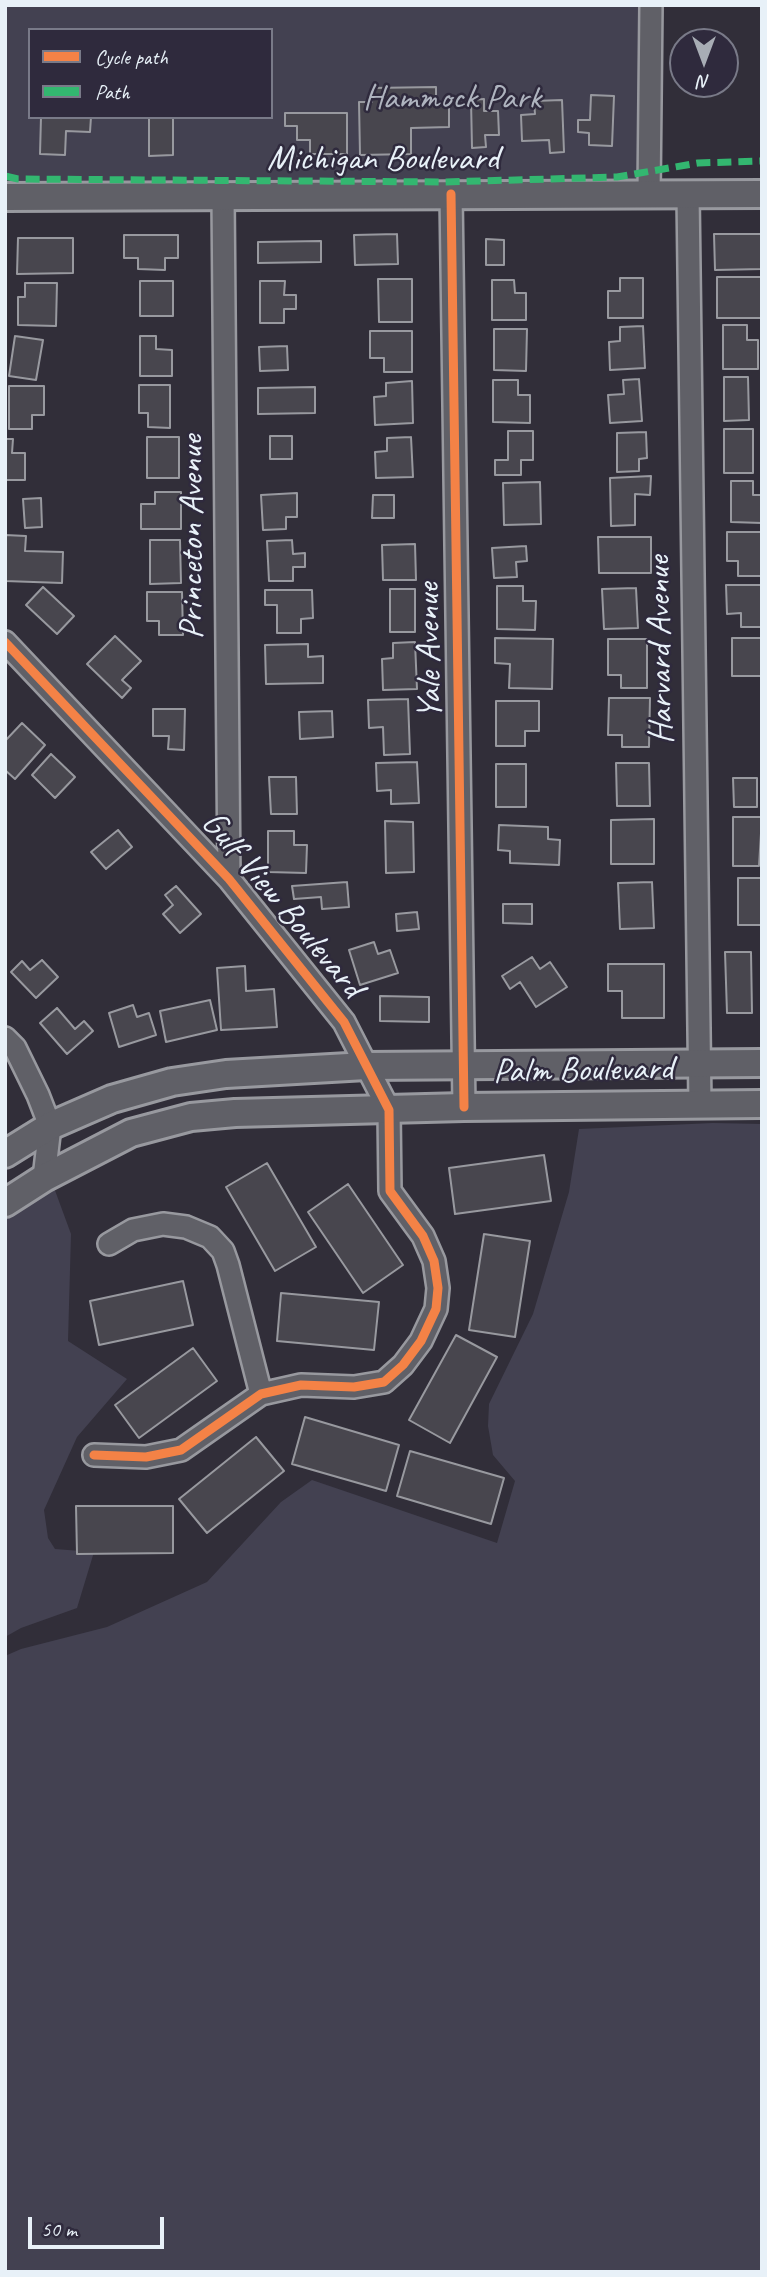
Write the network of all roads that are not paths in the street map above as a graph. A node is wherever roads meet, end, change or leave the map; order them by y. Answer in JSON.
{"nodes":[{"id":1,"x":651,"y":5,"type":"edge"},
{"id":2,"x":451,"y":194,"type":"junction"},
{"id":3,"x":649,"y":194,"type":"junction"},
{"id":4,"x":688,"y":194,"type":"junction"},
{"id":5,"x":762,"y":194,"type":"edge"},
{"id":6,"x":223,"y":195,"type":"junction"},
{"id":7,"x":5,"y":197,"type":"edge"},
{"id":8,"x":5,"y":642,"type":"edge"},
{"id":9,"x":229,"y":879,"type":"junction"},
{"id":10,"x":5,"y":1038,"type":"edge"},
{"id":11,"x":699,"y":1063,"type":"junction"},
{"id":12,"x":762,"y":1063,"type":"edge"},
{"id":13,"x":366,"y":1066,"type":"junction"},
{"id":14,"x":464,"y":1067,"type":"junction"},
{"id":15,"x":762,"y":1104,"type":"edge"},
{"id":16,"x":699,"y":1105,"type":"junction"},
{"id":17,"x":464,"y":1107,"type":"junction"},
{"id":18,"x":388,"y":1110,"type":"junction"},
{"id":19,"x":51,"y":1126,"type":"junction"},
{"id":20,"x":5,"y":1154,"type":"edge"},
{"id":21,"x":44,"y":1178,"type":"junction"},
{"id":22,"x":5,"y":1203,"type":"edge"},
{"id":23,"x":109,"y":1244,"type":"dead end"},
{"id":24,"x":261,"y":1394,"type":"junction"},
{"id":25,"x":94,"y":1455,"type":"dead end"}],
"edges":[{"from":1,"to":3,"type":"street"},
{"from":2,"to":3,"type":"street","name":"Michigan Boulevard"},
{"from":2,"to":6,"type":"street","name":"Michigan Boulevard"},
{"from":2,"to":14,"type":"street","name":"Yale Avenue"},
{"from":3,"to":4,"type":"street","name":"Michigan Boulevard"},
{"from":4,"to":5,"type":"street","name":"Michigan Boulevard"},
{"from":4,"to":11,"type":"street","name":"Harvard Avenue"},
{"from":6,"to":7,"type":"street","name":"Michigan Boulevard"},
{"from":6,"to":9,"type":"street","name":"Princeton Avenue"},
{"from":8,"to":9,"type":"street","name":"Gulf View Boulevard"},
{"from":9,"to":13,"type":"street","name":"Gulf View Boulevard"},
{"from":10,"to":19,"type":"street"},
{"from":11,"to":12,"type":"street","name":"Palm Boulevard"},
{"from":11,"to":14,"type":"street","name":"Palm Boulevard"},
{"from":11,"to":16,"type":"street","name":"Harvard Avenue"},
{"from":13,"to":14,"type":"street","name":"Palm Boulevard"},
{"from":13,"to":18,"type":"street","name":"Gulf View Boulevard"},
{"from":13,"to":19,"type":"street","name":"Palm Boulevard"},
{"from":14,"to":17,"type":"street","name":"Yale Avenue"},
{"from":15,"to":16,"type":"street","name":"Palm Boulevard"},
{"from":16,"to":17,"type":"street","name":"Palm Boulevard"},
{"from":17,"to":18,"type":"street","name":"Palm Boulevard"},
{"from":18,"to":21,"type":"street","name":"Palm Boulevard"},
{"from":18,"to":24,"type":"street","name":"Gulf View Boulevard"},
{"from":19,"to":20,"type":"street","name":"Palm Boulevard"},
{"from":19,"to":21,"type":"street"},
{"from":21,"to":22,"type":"street","name":"Palm Boulevard"},
{"from":23,"to":24,"type":"street"},
{"from":24,"to":25,"type":"street","name":"Gulf View Boulevard"}]}
